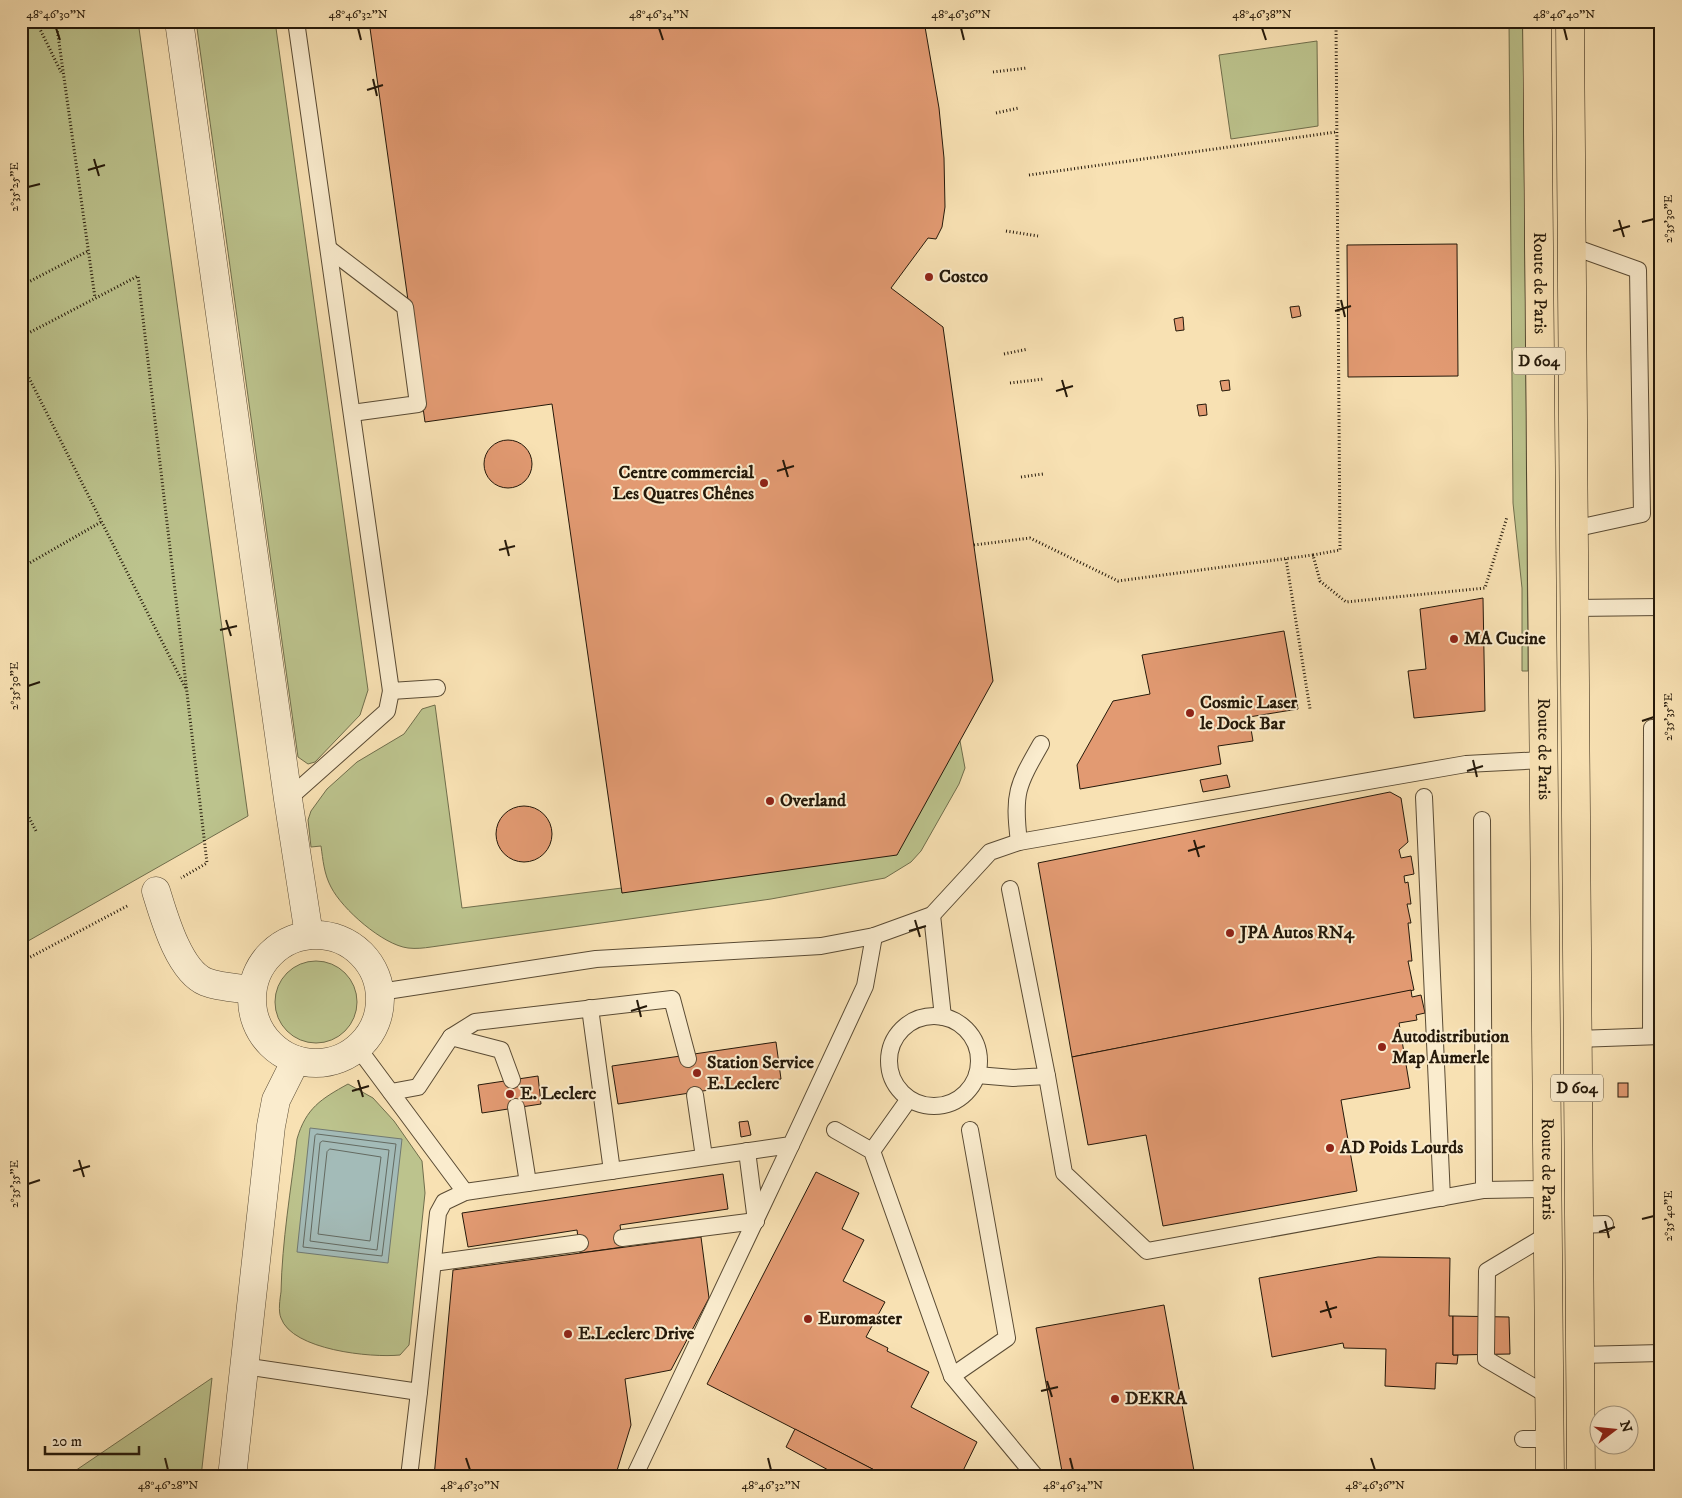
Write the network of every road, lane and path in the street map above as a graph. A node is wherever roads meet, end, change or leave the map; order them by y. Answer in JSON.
{"nodes":[{"id":1,"x":36,"y":21,"type":"edge"},
{"id":2,"x":56,"y":21,"type":"edge"},
{"id":3,"x":179,"y":21,"type":"edge"},
{"id":4,"x":296,"y":21,"type":"edge"},
{"id":5,"x":1336,"y":21,"type":"edge"},
{"id":6,"x":1537,"y":21,"type":"edge"},
{"id":7,"x":1570,"y":21,"type":"edge"},
{"id":8,"x":1027,"y":68,"type":"dead end"},
{"id":9,"x":993,"y":72,"type":"dead end"},
{"id":10,"x":64,"y":76,"type":"junction"},
{"id":11,"x":1019,"y":108,"type":"dead end"},
{"id":12,"x":996,"y":113,"type":"dead end"},
{"id":13,"x":1336,"y":132,"type":"junction"},
{"id":14,"x":1029,"y":175,"type":"dead end"},
{"id":15,"x":1006,"y":231,"type":"dead end"},
{"id":16,"x":1038,"y":236,"type":"dead end"},
{"id":17,"x":1571,"y":246,"type":"junction"},
{"id":18,"x":329,"y":249,"type":"junction"},
{"id":19,"x":88,"y":251,"type":"junction"},
{"id":20,"x":21,"y":286,"type":"edge"},
{"id":21,"x":95,"y":298,"type":"junction"},
{"id":22,"x":21,"y":337,"type":"edge"},
{"id":23,"x":1028,"y":349,"type":"dead end"},
{"id":24,"x":1004,"y":354,"type":"dead end"},
{"id":25,"x":21,"y":362,"type":"edge"},
{"id":26,"x":1044,"y":379,"type":"dead end"},
{"id":27,"x":1010,"y":384,"type":"dead end"},
{"id":28,"x":352,"y":414,"type":"junction"},
{"id":29,"x":1043,"y":474,"type":"dead end"},
{"id":30,"x":1021,"y":477,"type":"dead end"},
{"id":31,"x":1507,"y":517,"type":"dead end"},
{"id":32,"x":101,"y":522,"type":"junction"},
{"id":33,"x":1573,"y":529,"type":"junction"},
{"id":34,"x":974,"y":545,"type":"dead end"},
{"id":35,"x":1313,"y":555,"type":"junction"},
{"id":36,"x":1286,"y":558,"type":"junction"},
{"id":37,"x":21,"y":568,"type":"edge"},
{"id":38,"x":1661,"y":607,"type":"edge"},
{"id":39,"x":1574,"y":608,"type":"junction"},
{"id":40,"x":436,"y":688,"type":"dead end"},
{"id":41,"x":391,"y":691,"type":"junction"},
{"id":42,"x":187,"y":692,"type":"junction"},
{"id":43,"x":1310,"y":709,"type":"dead end"},
{"id":44,"x":1661,"y":728,"type":"edge"},
{"id":45,"x":1041,"y":744,"type":"dead end"},
{"id":46,"x":1543,"y":760,"type":"junction"},
{"id":47,"x":1424,"y":797,"type":"dead end"},
{"id":48,"x":288,"y":799,"type":"junction"},
{"id":49,"x":21,"y":802,"type":"edge"},
{"id":50,"x":1482,"y":820,"type":"dead end"},
{"id":51,"x":36,"y":831,"type":"dead end"},
{"id":52,"x":1019,"y":842,"type":"junction"},
{"id":53,"x":1010,"y":889,"type":"dead end"},
{"id":54,"x":156,"y":891,"type":"junction"},
{"id":55,"x":932,"y":915,"type":"junction"},
{"id":56,"x":309,"y":935,"type":"junction"},
{"id":57,"x":874,"y":936,"type":"junction"},
{"id":58,"x":21,"y":962,"type":"edge"},
{"id":59,"x":252,"y":990,"type":"junction"},
{"id":60,"x":380,"y":992,"type":"junction"},
{"id":61,"x":590,"y":1008,"type":"junction"},
{"id":62,"x":943,"y":1017,"type":"junction"},
{"id":63,"x":1656,"y":1036,"type":"edge"},
{"id":64,"x":451,"y":1037,"type":"junction"},
{"id":65,"x":1577,"y":1039,"type":"junction"},
{"id":66,"x":358,"y":1048,"type":"junction"},
{"id":67,"x":688,"y":1059,"type":"dead end"},
{"id":68,"x":296,"y":1060,"type":"junction"},
{"id":69,"x":977,"y":1075,"type":"junction"},
{"id":70,"x":1047,"y":1076,"type":"junction"},
{"id":71,"x":512,"y":1080,"type":"dead end"},
{"id":72,"x":391,"y":1092,"type":"junction"},
{"id":73,"x":694,"y":1095,"type":"dead end"},
{"id":74,"x":909,"y":1099,"type":"junction"},
{"id":75,"x":516,"y":1107,"type":"dead end"},
{"id":76,"x":835,"y":1130,"type":"dead end"},
{"id":77,"x":970,"y":1130,"type":"dead end"},
{"id":78,"x":791,"y":1145,"type":"junction"},
{"id":79,"x":747,"y":1151,"type":"junction"},
{"id":80,"x":872,"y":1151,"type":"junction"},
{"id":81,"x":704,"y":1157,"type":"junction"},
{"id":82,"x":612,"y":1171,"type":"junction"},
{"id":83,"x":528,"y":1183,"type":"junction"},
{"id":84,"x":1484,"y":1190,"type":"junction"},
{"id":85,"x":1546,"y":1190,"type":"junction"},
{"id":86,"x":465,"y":1192,"type":"junction"},
{"id":87,"x":1442,"y":1198,"type":"junction"},
{"id":88,"x":756,"y":1220,"type":"junction"},
{"id":89,"x":1547,"y":1235,"type":"junction"},
{"id":90,"x":622,"y":1238,"type":"dead end"},
{"id":91,"x":580,"y":1243,"type":"dead end"},
{"id":92,"x":433,"y":1263,"type":"junction"},
{"id":93,"x":1661,"y":1353,"type":"edge"},
{"id":94,"x":1580,"y":1355,"type":"junction"},
{"id":95,"x":244,"y":1366,"type":"junction"},
{"id":96,"x":952,"y":1376,"type":"junction"},
{"id":97,"x":418,"y":1392,"type":"junction"},
{"id":98,"x":1550,"y":1396,"type":"junction"},
{"id":99,"x":1523,"y":1439,"type":"dead end"},
{"id":100,"x":1550,"y":1439,"type":"junction"},
{"id":101,"x":232,"y":1477,"type":"edge"},
{"id":102,"x":409,"y":1477,"type":"edge"},
{"id":103,"x":634,"y":1477,"type":"edge"},
{"id":104,"x":1036,"y":1477,"type":"edge"},
{"id":105,"x":1550,"y":1477,"type":"edge"},
{"id":106,"x":1581,"y":1477,"type":"edge"}],
"edges":[{"from":1,"to":10,"type":"path"},
{"from":2,"to":10,"type":"path"},
{"from":3,"to":48,"type":"street"},
{"from":4,"to":18,"type":"lane"},
{"from":5,"to":13,"type":"path"},
{"from":6,"to":46,"type":"main road","name":"Route de Paris","number":"D 604"},
{"from":7,"to":17,"type":"main road","name":"Route de Paris","number":"D 604"},
{"from":8,"to":9,"type":"path"},
{"from":10,"to":19,"type":"path"},
{"from":11,"to":12,"type":"path"},
{"from":13,"to":14,"type":"path"},
{"from":13,"to":35,"type":"path"},
{"from":15,"to":16,"type":"path"},
{"from":17,"to":33,"type":"main road","name":"Route de Paris","number":"D 604"},
{"from":17,"to":33,"type":"lane"},
{"from":18,"to":28,"type":"lane"},
{"from":18,"to":28,"type":"lane"},
{"from":19,"to":20,"type":"path"},
{"from":19,"to":21,"type":"path"},
{"from":21,"to":22,"type":"path"},
{"from":21,"to":42,"type":"path"},
{"from":23,"to":24,"type":"path"},
{"from":25,"to":32,"type":"path"},
{"from":26,"to":27,"type":"path"},
{"from":28,"to":41,"type":"lane"},
{"from":29,"to":30,"type":"path"},
{"from":31,"to":35,"type":"path"},
{"from":32,"to":37,"type":"path"},
{"from":32,"to":42,"type":"path"},
{"from":33,"to":39,"type":"main road","name":"Route de Paris","number":"D 604"},
{"from":34,"to":36,"type":"path"},
{"from":35,"to":36,"type":"path"},
{"from":36,"to":43,"type":"path"},
{"from":38,"to":39,"type":"lane"},
{"from":39,"to":65,"type":"main road","name":"Route de Paris","number":"D 604"},
{"from":40,"to":41,"type":"lane"},
{"from":41,"to":48,"type":"lane"},
{"from":42,"to":54,"type":"path"},
{"from":44,"to":63,"type":"lane"},
{"from":45,"to":52,"type":"lane"},
{"from":46,"to":52,"type":"lane"},
{"from":46,"to":85,"type":"main road","name":"Route de Paris","number":"D 604"},
{"from":47,"to":87,"type":"lane"},
{"from":48,"to":56,"type":"street"},
{"from":49,"to":51,"type":"path"},
{"from":50,"to":84,"type":"lane"},
{"from":52,"to":55,"type":"lane"},
{"from":53,"to":70,"type":"lane"},
{"from":54,"to":58,"type":"path"},
{"from":54,"to":59,"type":"street"},
{"from":55,"to":57,"type":"lane"},
{"from":55,"to":62,"type":"lane"},
{"from":56,"to":59,"type":"street"},
{"from":56,"to":60,"type":"street"},
{"from":57,"to":60,"type":"lane"},
{"from":57,"to":78,"type":"lane"},
{"from":59,"to":68,"type":"street"},
{"from":60,"to":66,"type":"street"},
{"from":61,"to":64,"type":"lane"},
{"from":61,"to":67,"type":"lane"},
{"from":61,"to":82,"type":"lane"},
{"from":62,"to":69,"type":"lane"},
{"from":62,"to":74,"type":"lane"},
{"from":63,"to":65,"type":"lane"},
{"from":64,"to":71,"type":"lane"},
{"from":64,"to":72,"type":"lane"},
{"from":65,"to":94,"type":"main road","name":"Route de Paris","number":"D 604"},
{"from":66,"to":68,"type":"street"},
{"from":66,"to":72,"type":"lane"},
{"from":68,"to":95,"type":"street"},
{"from":69,"to":70,"type":"lane"},
{"from":69,"to":74,"type":"lane"},
{"from":70,"to":87,"type":"lane"},
{"from":72,"to":86,"type":"lane"},
{"from":73,"to":81,"type":"lane"},
{"from":74,"to":80,"type":"lane"},
{"from":75,"to":83,"type":"lane"},
{"from":76,"to":80,"type":"lane"},
{"from":77,"to":96,"type":"lane"},
{"from":78,"to":79,"type":"lane"},
{"from":78,"to":88,"type":"lane"},
{"from":79,"to":81,"type":"lane"},
{"from":79,"to":88,"type":"lane"},
{"from":80,"to":96,"type":"lane"},
{"from":81,"to":82,"type":"lane"},
{"from":82,"to":83,"type":"lane"},
{"from":83,"to":86,"type":"lane"},
{"from":84,"to":85,"type":"lane"},
{"from":84,"to":87,"type":"lane"},
{"from":85,"to":89,"type":"main road","name":"Route de Paris","number":"D 604"},
{"from":86,"to":92,"type":"lane"},
{"from":88,"to":90,"type":"lane"},
{"from":88,"to":103,"type":"lane"},
{"from":89,"to":98,"type":"main road","name":"Route de Paris","number":"D 604"},
{"from":89,"to":98,"type":"lane"},
{"from":91,"to":92,"type":"lane"},
{"from":92,"to":97,"type":"lane"},
{"from":93,"to":94,"type":"lane"},
{"from":94,"to":106,"type":"main road","name":"Route de Paris","number":"D 604"},
{"from":95,"to":97,"type":"lane"},
{"from":95,"to":101,"type":"street"},
{"from":96,"to":104,"type":"lane"},
{"from":97,"to":102,"type":"lane"},
{"from":98,"to":100,"type":"main road","name":"Route de Paris","number":"D 604"},
{"from":99,"to":100,"type":"lane"},
{"from":100,"to":105,"type":"main road","name":"Route de Paris","number":"D 604"}]}
